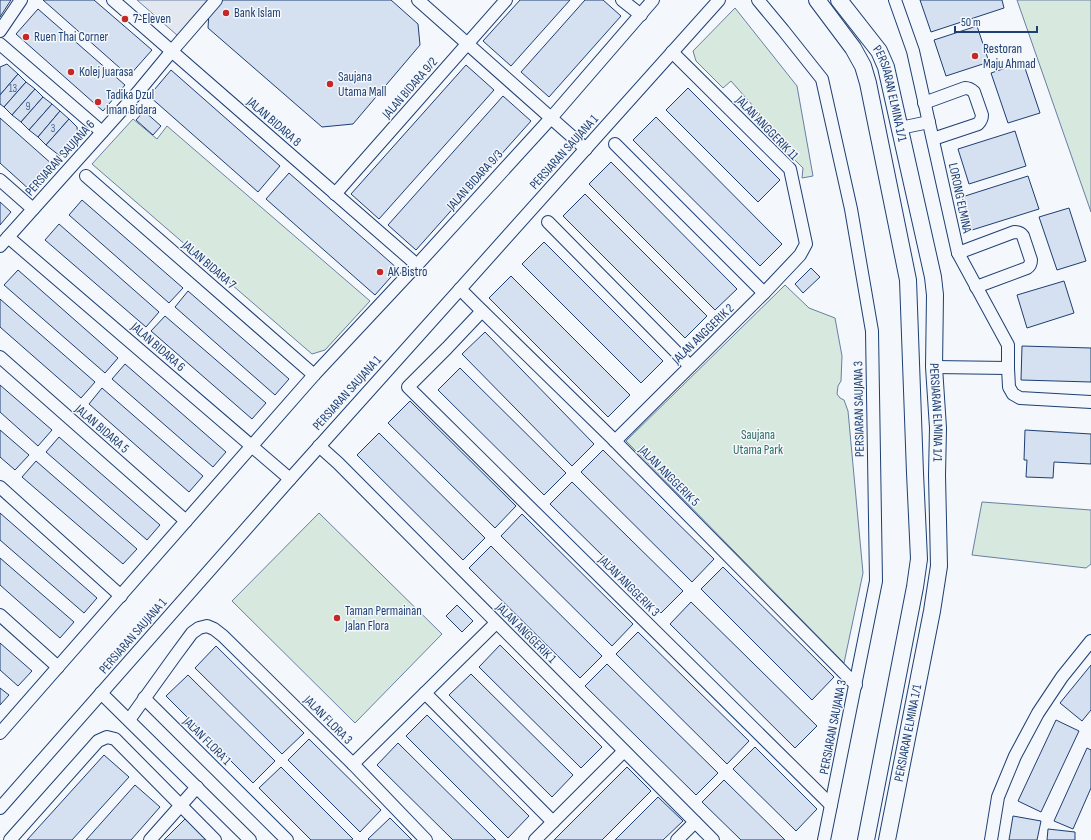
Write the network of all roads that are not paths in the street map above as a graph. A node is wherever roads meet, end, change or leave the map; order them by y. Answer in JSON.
{"nodes":[{"id":1,"x":21,"y":0,"type":"edge"},
{"id":2,"x":113,"y":0,"type":"edge"},
{"id":3,"x":216,"y":0,"type":"edge"},
{"id":4,"x":418,"y":0,"type":"edge"},
{"id":5,"x":506,"y":0,"type":"edge"},
{"id":6,"x":622,"y":0,"type":"edge"},
{"id":7,"x":653,"y":0,"type":"edge"},
{"id":8,"x":719,"y":0,"type":"edge"},
{"id":9,"x":758,"y":0,"type":"edge"},
{"id":10,"x":810,"y":0,"type":"edge"},
{"id":11,"x":817,"y":0,"type":"edge"},
{"id":12,"x":839,"y":0,"type":"edge"},
{"id":13,"x":895,"y":0,"type":"edge"},
{"id":14,"x":640,"y":14,"type":"junction"},
{"id":15,"x":831,"y":18,"type":"junction"},
{"id":16,"x":0,"y":30,"type":"edge"},
{"id":17,"x":0,"y":44,"type":"edge"},
{"id":18,"x":467,"y":44,"type":"junction"},
{"id":19,"x":171,"y":52,"type":"junction"},
{"id":20,"x":672,"y":52,"type":"junction"},
{"id":21,"x":924,"y":102,"type":"junction"},
{"id":22,"x":551,"y":118,"type":"junction"},
{"id":23,"x":928,"y":122,"type":"junction"},
{"id":24,"x":900,"y":128,"type":"junction"},
{"id":25,"x":102,"y":132,"type":"junction"},
{"id":26,"x":933,"y":139,"type":"junction"},
{"id":27,"x":615,"y":144,"type":"dead end"},
{"id":28,"x":586,"y":149,"type":"junction"},
{"id":29,"x":86,"y":176,"type":"dead end"},
{"id":30,"x":0,"y":180,"type":"edge"},
{"id":31,"x":335,"y":194,"type":"junction"},
{"id":32,"x":33,"y":209,"type":"junction"},
{"id":33,"x":548,"y":222,"type":"dead end"},
{"id":34,"x":4,"y":242,"type":"edge"},
{"id":35,"x":806,"y":244,"type":"joint"},
{"id":36,"x":958,"y":253,"type":"junction"},
{"id":37,"x":417,"y":266,"type":"junction"},
{"id":38,"x":976,"y":287,"type":"junction"},
{"id":39,"x":460,"y":289,"type":"junction"},
{"id":40,"x":764,"y":293,"type":"junction"},
{"id":41,"x":482,"y":311,"type":"junction"},
{"id":42,"x":0,"y":357,"type":"edge"},
{"id":43,"x":690,"y":366,"type":"junction"},
{"id":44,"x":934,"y":367,"type":"junction"},
{"id":45,"x":1008,"y":368,"type":"junction"},
{"id":46,"x":314,"y":376,"type":"junction"},
{"id":47,"x":1091,"y":402,"type":"edge"},
{"id":48,"x":615,"y":441,"type":"junction"},
{"id":49,"x":252,"y":446,"type":"junction"},
{"id":50,"x":319,"y":446,"type":"junction"},
{"id":51,"x":290,"y":479,"type":"junction"},
{"id":52,"x":0,"y":487,"type":"edge"},
{"id":53,"x":186,"y":521,"type":"junction"},
{"id":54,"x":121,"y":596,"type":"junction"},
{"id":55,"x":0,"y":615,"type":"edge"},
{"id":56,"x":496,"y":623,"type":"junction"},
{"id":57,"x":1091,"y":641,"type":"edge"},
{"id":58,"x":58,"y":666,"type":"junction"},
{"id":59,"x":856,"y":685,"type":"junction"},
{"id":60,"x":101,"y":693,"type":"junction"},
{"id":61,"x":425,"y":693,"type":"junction"},
{"id":62,"x":144,"y":698,"type":"junction"},
{"id":63,"x":129,"y":720,"type":"junction"},
{"id":64,"x":0,"y":733,"type":"edge"},
{"id":65,"x":624,"y":751,"type":"junction"},
{"id":66,"x":353,"y":764,"type":"junction"},
{"id":67,"x":197,"y":788,"type":"junction"},
{"id":68,"x":181,"y":805,"type":"junction"},
{"id":69,"x":831,"y":805,"type":"junction"},
{"id":70,"x":0,"y":808,"type":"edge"},
{"id":71,"x":552,"y":822,"type":"junction"},
{"id":72,"x":695,"y":822,"type":"junction"},
{"id":73,"x":10,"y":840,"type":"edge"},
{"id":74,"x":150,"y":840,"type":"edge"},
{"id":75,"x":215,"y":840,"type":"edge"},
{"id":76,"x":250,"y":840,"type":"edge"},
{"id":77,"x":287,"y":840,"type":"edge"},
{"id":78,"x":426,"y":840,"type":"edge"},
{"id":79,"x":535,"y":840,"type":"edge"},
{"id":80,"x":677,"y":840,"type":"edge"},
{"id":81,"x":713,"y":840,"type":"edge"},
{"id":82,"x":824,"y":840,"type":"edge"},
{"id":83,"x":866,"y":840,"type":"edge"},
{"id":84,"x":887,"y":840,"type":"edge"},
{"id":85,"x":991,"y":840,"type":"edge"}],
"edges":[{"from":1,"to":16,"type":"street"},
{"from":2,"to":19,"type":"street","name":"JALAN BIDARA 8"},
{"from":3,"to":19,"type":"street","name":"PERSIARAN SAUJANA 6"},
{"from":4,"to":18,"type":"street"},
{"from":5,"to":18,"type":"street","name":"JALAN BIDARA 9/2"},
{"from":6,"to":14,"type":"street"},
{"from":7,"to":14,"type":"street","name":"JALAN BIDARA 9/3"},
{"from":8,"to":20,"type":"street","name":"PERSIARAN SAUJANA 1"},
{"from":9,"to":59,"type":"street","name":"PERSIARAN SAUJANA 3"},
{"from":10,"to":15,"type":"main road"},
{"from":11,"to":15,"type":"main road","name":"PERSIARAN ELMINA 1/1"},
{"from":12,"to":24,"type":"main road","name":"PERSIARAN ELMINA 1/1"},
{"from":13,"to":21,"type":"street","name":"LORONG ELMINA"},
{"from":14,"to":22,"type":"street","name":"JALAN BIDARA 9/3"},
{"from":15,"to":83,"type":"main road","name":"PERSIARAN ELMINA 1/1"},
{"from":17,"to":25,"type":"street"},
{"from":18,"to":22,"type":"street"},
{"from":18,"to":31,"type":"street","name":"JALAN BIDARA 9/2"},
{"from":19,"to":25,"type":"street","name":"PERSIARAN SAUJANA 6"},
{"from":19,"to":31,"type":"street","name":"JALAN BIDARA 8"},
{"from":20,"to":28,"type":"street","name":"PERSIARAN SAUJANA 1"},
{"from":20,"to":35,"type":"street","name":"JALAN ANGGERIK 11"},
{"from":21,"to":23,"type":"street","name":"LORONG ELMINA"},
{"from":21,"to":26,"type":"street"},
{"from":22,"to":28,"type":"street"},
{"from":22,"to":37,"type":"street","name":"JALAN BIDARA 9/3"},
{"from":23,"to":24,"type":"street"},
{"from":23,"to":26,"type":"street","name":"LORONG ELMINA"},
{"from":24,"to":44,"type":"main road","name":"PERSIARAN ELMINA 1/1"},
{"from":25,"to":32,"type":"street","name":"PERSIARAN SAUJANA 6"},
{"from":26,"to":36,"type":"street","name":"LORONG ELMINA"},
{"from":27,"to":40,"type":"street"},
{"from":28,"to":39,"type":"street","name":"PERSIARAN SAUJANA 1"},
{"from":29,"to":46,"type":"street","name":"JALAN BIDARA 7"},
{"from":30,"to":32,"type":"street"},
{"from":31,"to":37,"type":"street","name":"JALAN BIDARA 8"},
{"from":32,"to":34,"type":"street","name":"PERSIARAN SAUJANA 6"},
{"from":33,"to":43,"type":"street"},
{"from":34,"to":49,"type":"street","name":"JALAN BIDARA 6"},
{"from":35,"to":40,"type":"street","name":"JALAN ANGGERIK 2"},
{"from":36,"to":38,"type":"street","name":"LORONG ELMINA"},
{"from":36,"to":38,"type":"street"},
{"from":37,"to":46,"type":"street","name":"JALAN BIDARA 9/3"},
{"from":38,"to":45,"type":"street","name":"LORONG ELMINA"},
{"from":39,"to":41,"type":"street","name":"JALAN ANGGERIK 5"},
{"from":39,"to":50,"type":"street","name":"PERSIARAN SAUJANA 1"},
{"from":40,"to":43,"type":"street","name":"JALAN ANGGERIK 2"},
{"from":41,"to":48,"type":"street","name":"JALAN ANGGERIK 5"},
{"from":41,"to":69,"type":"street","name":"JALAN ANGGERIK 3"},
{"from":42,"to":53,"type":"street","name":"JALAN BIDARA 5"},
{"from":43,"to":48,"type":"street","name":"JALAN ANGGERIK 2"},
{"from":44,"to":45,"type":"street"},
{"from":44,"to":84,"type":"main road","name":"PERSIARAN ELMINA 1/1"},
{"from":45,"to":47,"type":"street","name":"LORONG ELMINA"},
{"from":46,"to":49,"type":"street","name":"JALAN BIDARA 9/3"},
{"from":48,"to":59,"type":"street","name":"JALAN ANGGERIK 5"},
{"from":49,"to":51,"type":"street","name":"JALAN BIDARA 6"},
{"from":49,"to":53,"type":"street","name":"JALAN BIDARA 9/3"},
{"from":50,"to":51,"type":"street","name":"PERSIARAN SAUJANA 1"},
{"from":50,"to":56,"type":"street","name":"JALAN ANGGERIK 1"},
{"from":51,"to":60,"type":"street","name":"PERSIARAN SAUJANA 1"},
{"from":52,"to":54,"type":"street"},
{"from":53,"to":54,"type":"street","name":"JALAN BIDARA 9/3"},
{"from":54,"to":58,"type":"street","name":"JALAN BIDARA 9/3"},
{"from":55,"to":58,"type":"street"},
{"from":56,"to":61,"type":"street"},
{"from":56,"to":65,"type":"street","name":"JALAN ANGGERIK 1"},
{"from":57,"to":85,"type":"street"},
{"from":58,"to":64,"type":"street","name":"JALAN BIDARA 9/3"},
{"from":59,"to":69,"type":"street","name":"PERSIARAN SAUJANA 3"},
{"from":60,"to":63,"type":"street"},
{"from":60,"to":70,"type":"street","name":"PERSIARAN SAUJANA 1"},
{"from":61,"to":66,"type":"street"},
{"from":61,"to":71,"type":"street"},
{"from":62,"to":63,"type":"street"},
{"from":62,"to":66,"type":"street","name":"JALAN FLORA 3"},
{"from":62,"to":77,"type":"street","name":"JALAN FLORA 1"},
{"from":63,"to":67,"type":"street"},
{"from":65,"to":71,"type":"street"},
{"from":65,"to":72,"type":"street","name":"JALAN ANGGERIK 1"},
{"from":66,"to":78,"type":"street","name":"JALAN FLORA 3"},
{"from":67,"to":68,"type":"street"},
{"from":67,"to":76,"type":"street"},
{"from":68,"to":73,"type":"street"},
{"from":68,"to":74,"type":"street"},
{"from":68,"to":75,"type":"street"},
{"from":69,"to":82,"type":"street","name":"PERSIARAN SAUJANA 3"},
{"from":71,"to":79,"type":"street"},
{"from":72,"to":80,"type":"street"},
{"from":72,"to":81,"type":"street","name":"JALAN ANGGERIK 1"}]}
